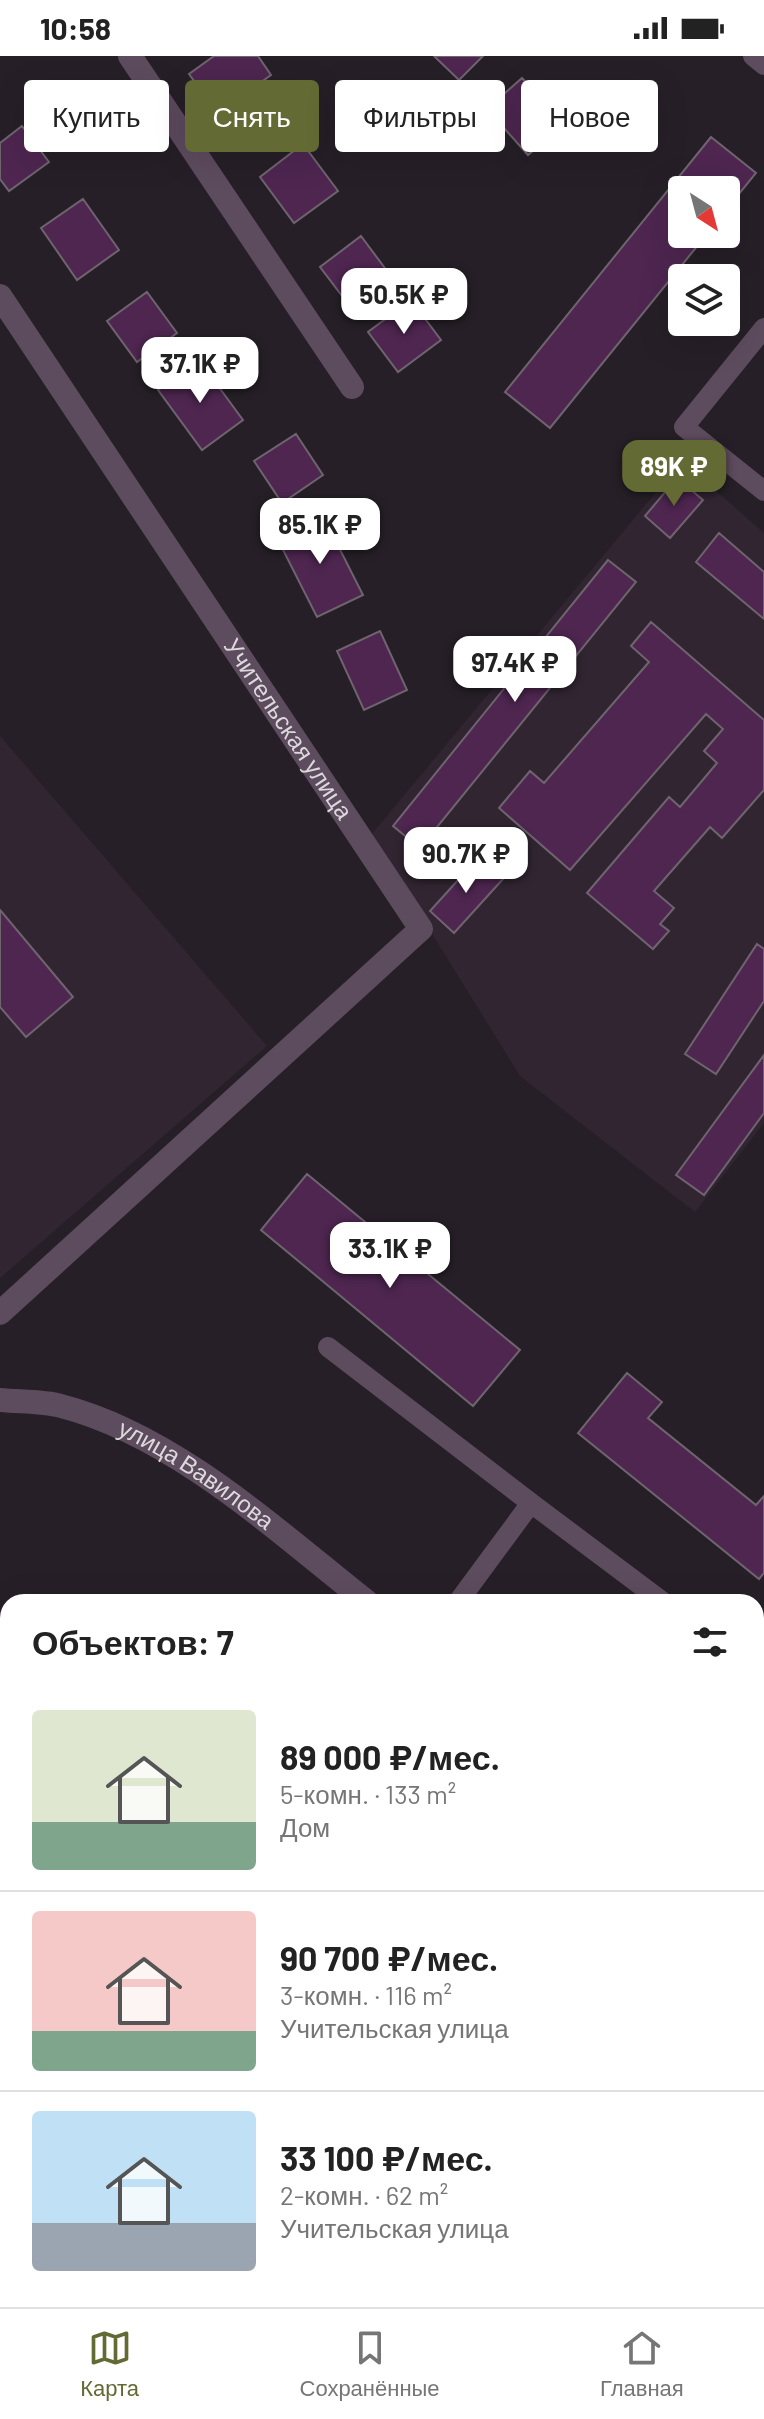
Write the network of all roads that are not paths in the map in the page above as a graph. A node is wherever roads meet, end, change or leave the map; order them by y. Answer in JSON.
{"nodes":[{"id":1,"x":130,"y":56,"type":"edge"},
{"id":2,"x":753,"y":56,"type":"edge"},
{"id":3,"x":764,"y":65,"type":"edge"},
{"id":4,"x":0,"y":296,"type":"edge"},
{"id":5,"x":764,"y":328,"type":"edge"},
{"id":6,"x":352,"y":387,"type":"dead end"},
{"id":7,"x":764,"y":491,"type":"edge"},
{"id":8,"x":0,"y":1313,"type":"edge"},
{"id":9,"x":328,"y":1347,"type":"dead end"},
{"id":10,"x":0,"y":1400,"type":"edge"},
{"id":11,"x":531,"y":1503,"type":"junction"},
{"id":12,"x":357,"y":1594,"type":"edge"},
{"id":13,"x":464,"y":1594,"type":"edge"},
{"id":14,"x":652,"y":1594,"type":"edge"}],
"edges":[{"from":1,"to":6,"type":"street"},
{"from":2,"to":3,"type":"lane"},
{"from":4,"to":8,"type":"street","name":"Учительская улица"},
{"from":5,"to":7,"type":"lane"},
{"from":9,"to":11,"type":"lane"},
{"from":10,"to":12,"type":"street","name":"улица Вавилова"},
{"from":11,"to":13,"type":"lane"},
{"from":11,"to":14,"type":"lane"}]}
